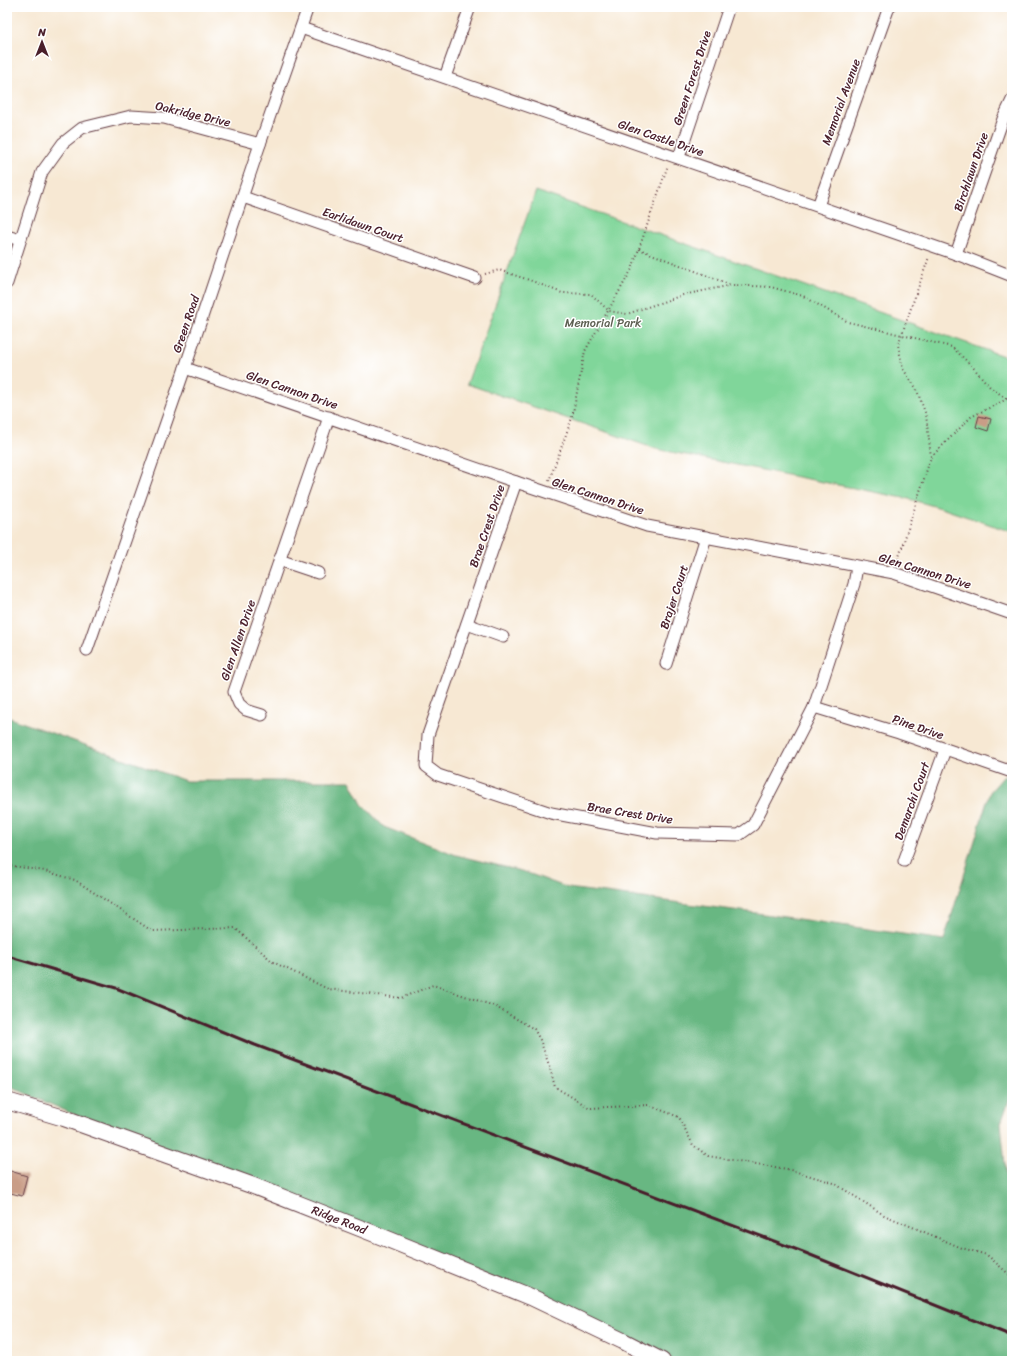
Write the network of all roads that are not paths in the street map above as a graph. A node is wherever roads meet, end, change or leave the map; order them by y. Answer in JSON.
{"nodes":[{"id":1,"x":308,"y":7,"type":"edge"},
{"id":2,"x":470,"y":7,"type":"edge"},
{"id":3,"x":728,"y":7,"type":"edge"},
{"id":4,"x":890,"y":7,"type":"edge"},
{"id":5,"x":301,"y":28,"type":"junction"},
{"id":6,"x":445,"y":77,"type":"junction"},
{"id":7,"x":1012,"y":100,"type":"edge"},
{"id":8,"x":1008,"y":121,"type":"edge"},
{"id":9,"x":260,"y":144,"type":"junction"},
{"id":10,"x":676,"y":156,"type":"junction"},
{"id":11,"x":242,"y":197,"type":"junction"},
{"id":12,"x":818,"y":206,"type":"junction"},
{"id":13,"x":7,"y":236,"type":"edge"},
{"id":14,"x":20,"y":240,"type":"junction"},
{"id":15,"x":956,"y":254,"type":"junction"},
{"id":16,"x":1012,"y":276,"type":"edge"},
{"id":17,"x":475,"y":278,"type":"road end"},
{"id":18,"x":7,"y":283,"type":"edge"},
{"id":19,"x":185,"y":368,"type":"junction"},
{"id":20,"x":329,"y":417,"type":"junction"},
{"id":21,"x":516,"y":482,"type":"junction"},
{"id":22,"x":706,"y":537,"type":"junction"},
{"id":23,"x":280,"y":560,"type":"junction"},
{"id":24,"x":857,"y":567,"type":"junction"},
{"id":25,"x":318,"y":573,"type":"dead end"},
{"id":26,"x":1012,"y":614,"type":"edge"},
{"id":27,"x":467,"y":624,"type":"junction"},
{"id":28,"x":503,"y":637,"type":"dead end"},
{"id":29,"x":87,"y":650,"type":"dead end"},
{"id":30,"x":666,"y":664,"type":"dead end"},
{"id":31,"x":814,"y":707,"type":"junction"},
{"id":32,"x":262,"y":715,"type":"dead end"},
{"id":33,"x":945,"y":750,"type":"junction"},
{"id":34,"x":1012,"y":772,"type":"edge"},
{"id":35,"x":904,"y":861,"type":"dead end"},
{"id":36,"x":7,"y":1101,"type":"edge"},
{"id":37,"x":662,"y":1361,"type":"edge"}],
"edges":[{"from":1,"to":5,"type":"street","name":"Green Road"},
{"from":2,"to":6,"type":"street"},
{"from":3,"to":10,"type":"street","name":"Green Forest Drive"},
{"from":4,"to":12,"type":"street","name":"Memorial Avenue"},
{"from":5,"to":6,"type":"street","name":"Glen Castle Drive"},
{"from":5,"to":9,"type":"street","name":"Green Road"},
{"from":6,"to":10,"type":"street","name":"Glen Castle Drive"},
{"from":7,"to":8,"type":"street","name":"Birchlawn Drive"},
{"from":8,"to":15,"type":"street","name":"Birchlawn Drive"},
{"from":9,"to":11,"type":"street","name":"Green Road"},
{"from":9,"to":14,"type":"street","name":"Oakridge Drive"},
{"from":10,"to":12,"type":"street","name":"Glen Castle Drive"},
{"from":11,"to":17,"type":"street","name":"Earlidawn Court"},
{"from":11,"to":19,"type":"street","name":"Green Road"},
{"from":12,"to":15,"type":"street","name":"Glen Castle Drive"},
{"from":13,"to":14,"type":"street"},
{"from":14,"to":18,"type":"street","name":"Oakridge Drive"},
{"from":15,"to":16,"type":"street","name":"Glen Castle Drive"},
{"from":19,"to":20,"type":"street","name":"Glen Cannon Drive"},
{"from":19,"to":29,"type":"street","name":"Green Road"},
{"from":20,"to":21,"type":"street","name":"Glen Cannon Drive"},
{"from":20,"to":23,"type":"street","name":"Glen Allen Drive"},
{"from":21,"to":22,"type":"street","name":"Glen Cannon Drive"},
{"from":21,"to":27,"type":"street","name":"Brae Crest Drive"},
{"from":22,"to":24,"type":"street","name":"Glen Cannon Drive"},
{"from":22,"to":30,"type":"street","name":"Brajer Court"},
{"from":23,"to":25,"type":"street"},
{"from":23,"to":32,"type":"street","name":"Glen Allen Drive"},
{"from":24,"to":26,"type":"street","name":"Glen Cannon Drive"},
{"from":24,"to":31,"type":"street","name":"Brae Crest Drive"},
{"from":27,"to":28,"type":"street"},
{"from":27,"to":31,"type":"street","name":"Brae Crest Drive"},
{"from":31,"to":33,"type":"street","name":"Pine Drive"},
{"from":33,"to":34,"type":"street","name":"Pine Drive"},
{"from":33,"to":35,"type":"street","name":"Demarchi Court"},
{"from":36,"to":37,"type":"main road","name":"Ridge Road"}]}
